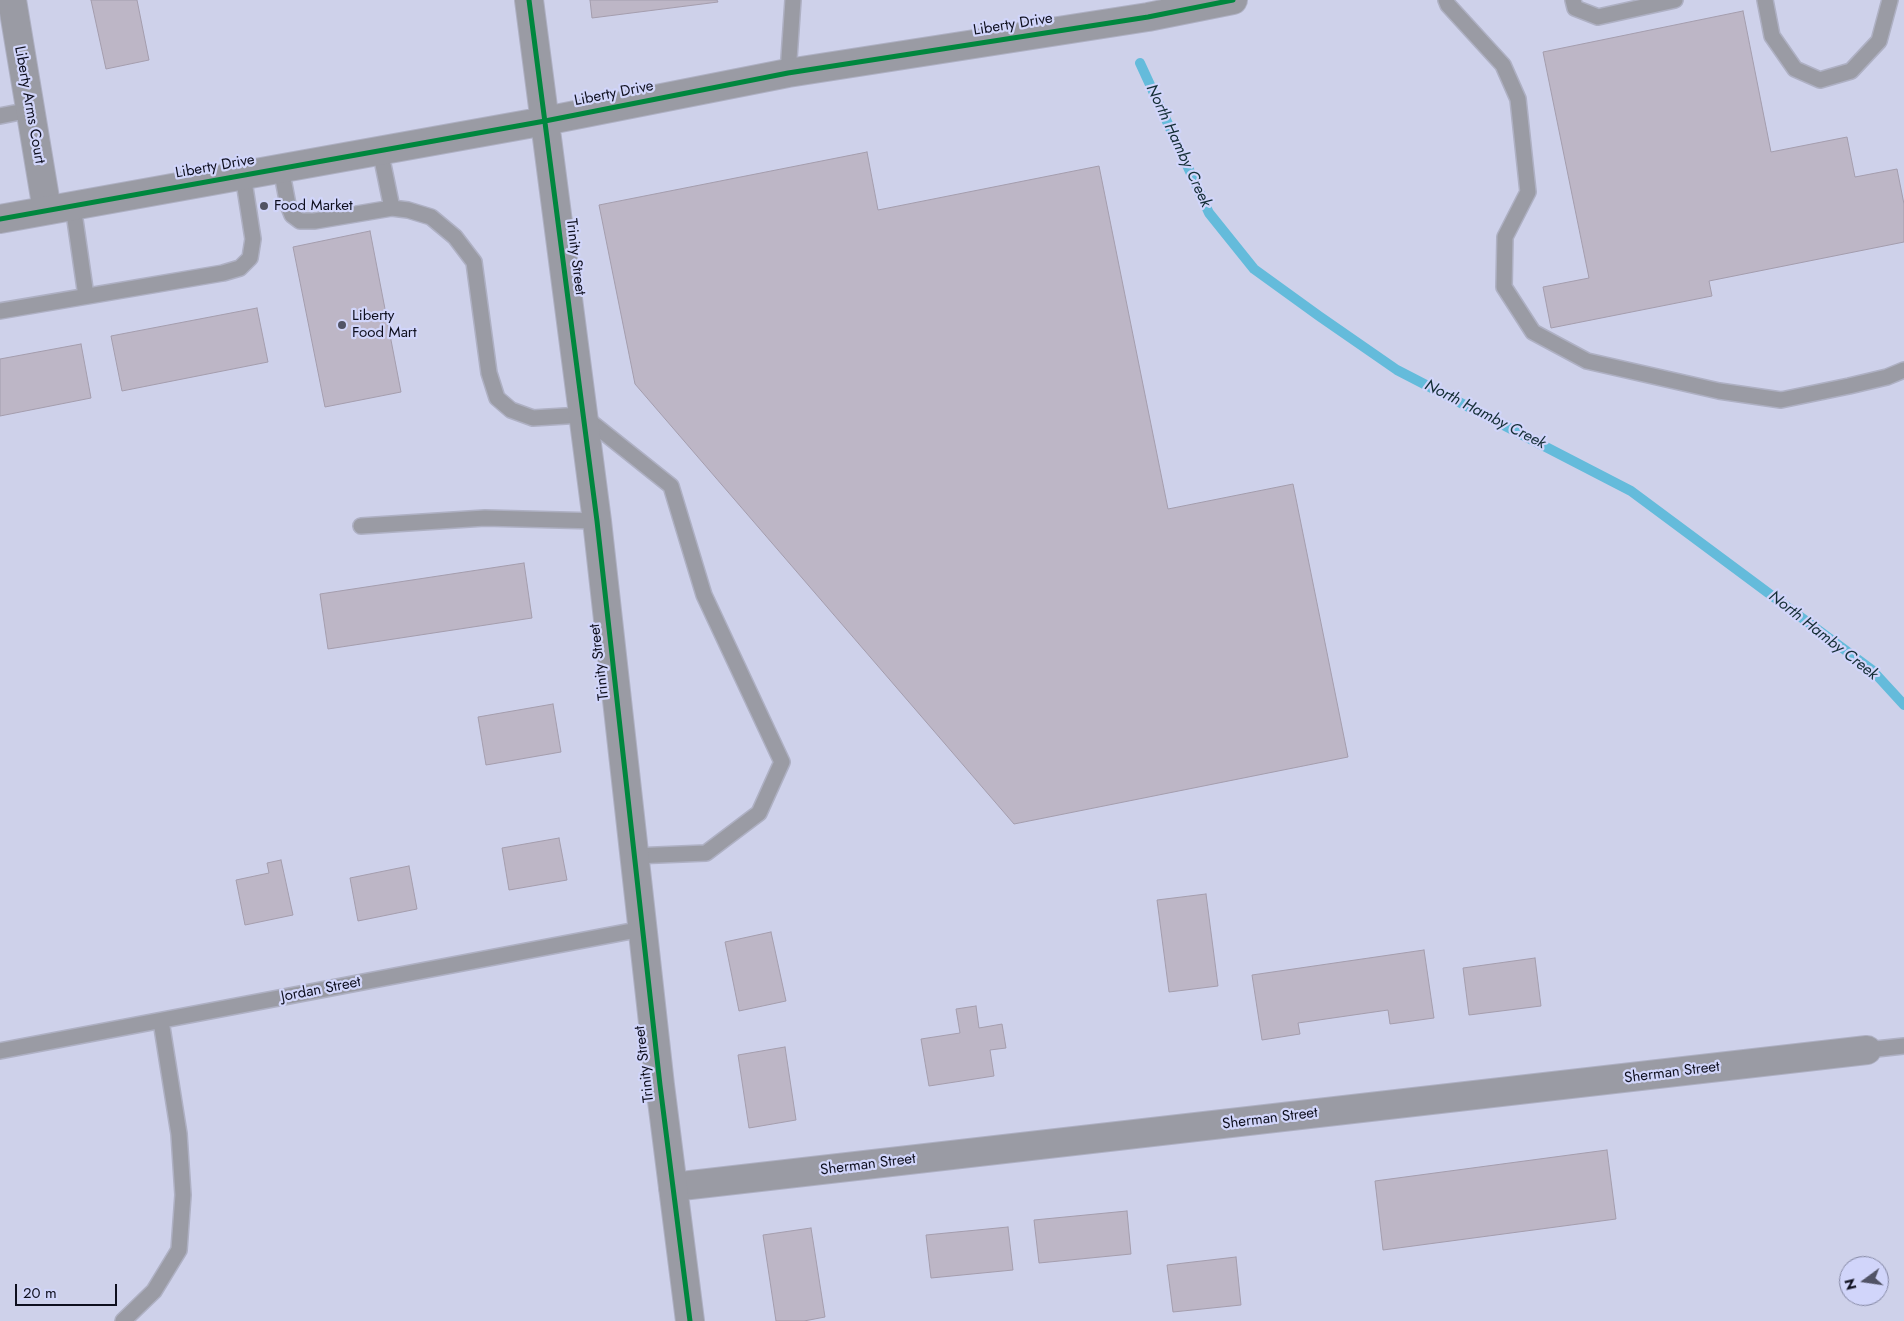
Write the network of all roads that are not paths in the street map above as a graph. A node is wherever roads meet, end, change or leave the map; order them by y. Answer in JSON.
{"nodes":[{"id":1,"x":12,"y":0,"type":"edge"},
{"id":2,"x":529,"y":0,"type":"edge"},
{"id":3,"x":793,"y":0,"type":"edge"},
{"id":4,"x":1233,"y":0,"type":"edge"},
{"id":5,"x":1446,"y":0,"type":"edge"},
{"id":6,"x":1573,"y":0,"type":"edge"},
{"id":7,"x":1676,"y":0,"type":"edge"},
{"id":8,"x":1765,"y":0,"type":"edge"},
{"id":9,"x":1890,"y":0,"type":"edge"},
{"id":10,"x":788,"y":73,"type":"junction"},
{"id":11,"x":30,"y":110,"type":"junction"},
{"id":12,"x":0,"y":116,"type":"edge"},
{"id":13,"x":546,"y":121,"type":"junction"},
{"id":14,"x":380,"y":150,"type":"junction"},
{"id":15,"x":281,"y":168,"type":"junction"},
{"id":16,"x":243,"y":175,"type":"junction"},
{"id":17,"x":60,"y":208,"type":"junction"},
{"id":18,"x":392,"y":208,"type":"junction"},
{"id":19,"x":0,"y":219,"type":"edge"},
{"id":20,"x":86,"y":296,"type":"junction"},
{"id":21,"x":0,"y":311,"type":"edge"},
{"id":22,"x":1904,"y":370,"type":"edge"},
{"id":23,"x":582,"y":415,"type":"junction"},
{"id":24,"x":596,"y":521,"type":"junction"},
{"id":25,"x":361,"y":526,"type":"dead end"},
{"id":26,"x":634,"y":856,"type":"junction"},
{"id":27,"x":642,"y":929,"type":"junction"},
{"id":28,"x":161,"y":1020,"type":"junction"},
{"id":29,"x":1904,"y":1046,"type":"edge"},
{"id":30,"x":1867,"y":1050,"type":"joint"},
{"id":31,"x":0,"y":1051,"type":"edge"},
{"id":32,"x":673,"y":1187,"type":"junction"},
{"id":33,"x":123,"y":1321,"type":"edge"},
{"id":34,"x":690,"y":1321,"type":"edge"}],
"edges":[{"from":1,"to":11,"type":"street","name":"Liberty Arms Court"},
{"from":2,"to":13,"type":"street","name":"Trinity Street"},
{"from":3,"to":10,"type":"lane"},
{"from":4,"to":10,"type":"street","name":"Liberty Drive"},
{"from":5,"to":22,"type":"lane"},
{"from":6,"to":7,"type":"lane"},
{"from":8,"to":9,"type":"lane"},
{"from":10,"to":13,"type":"street","name":"Liberty Drive"},
{"from":11,"to":12,"type":"lane"},
{"from":11,"to":17,"type":"street","name":"Liberty Arms Court"},
{"from":13,"to":14,"type":"street","name":"Liberty Drive"},
{"from":13,"to":23,"type":"street","name":"Trinity Street"},
{"from":14,"to":15,"type":"street","name":"Liberty Drive"},
{"from":14,"to":18,"type":"lane"},
{"from":15,"to":16,"type":"street","name":"Liberty Drive"},
{"from":15,"to":18,"type":"lane"},
{"from":16,"to":17,"type":"street","name":"Liberty Drive"},
{"from":16,"to":20,"type":"lane"},
{"from":17,"to":19,"type":"street","name":"Liberty Drive"},
{"from":17,"to":20,"type":"lane"},
{"from":18,"to":23,"type":"lane"},
{"from":20,"to":21,"type":"lane"},
{"from":23,"to":24,"type":"street","name":"Trinity Street"},
{"from":23,"to":26,"type":"lane"},
{"from":24,"to":25,"type":"lane"},
{"from":24,"to":26,"type":"street","name":"Trinity Street"},
{"from":26,"to":27,"type":"street","name":"Trinity Street"},
{"from":27,"to":28,"type":"lane","name":"Jordan Street"},
{"from":27,"to":32,"type":"street","name":"Trinity Street"},
{"from":28,"to":31,"type":"lane","name":"Jordan Street"},
{"from":28,"to":33,"type":"lane"},
{"from":29,"to":30,"type":"lane"},
{"from":30,"to":32,"type":"street","name":"Sherman Street"},
{"from":32,"to":34,"type":"street","name":"Trinity Street"}]}
